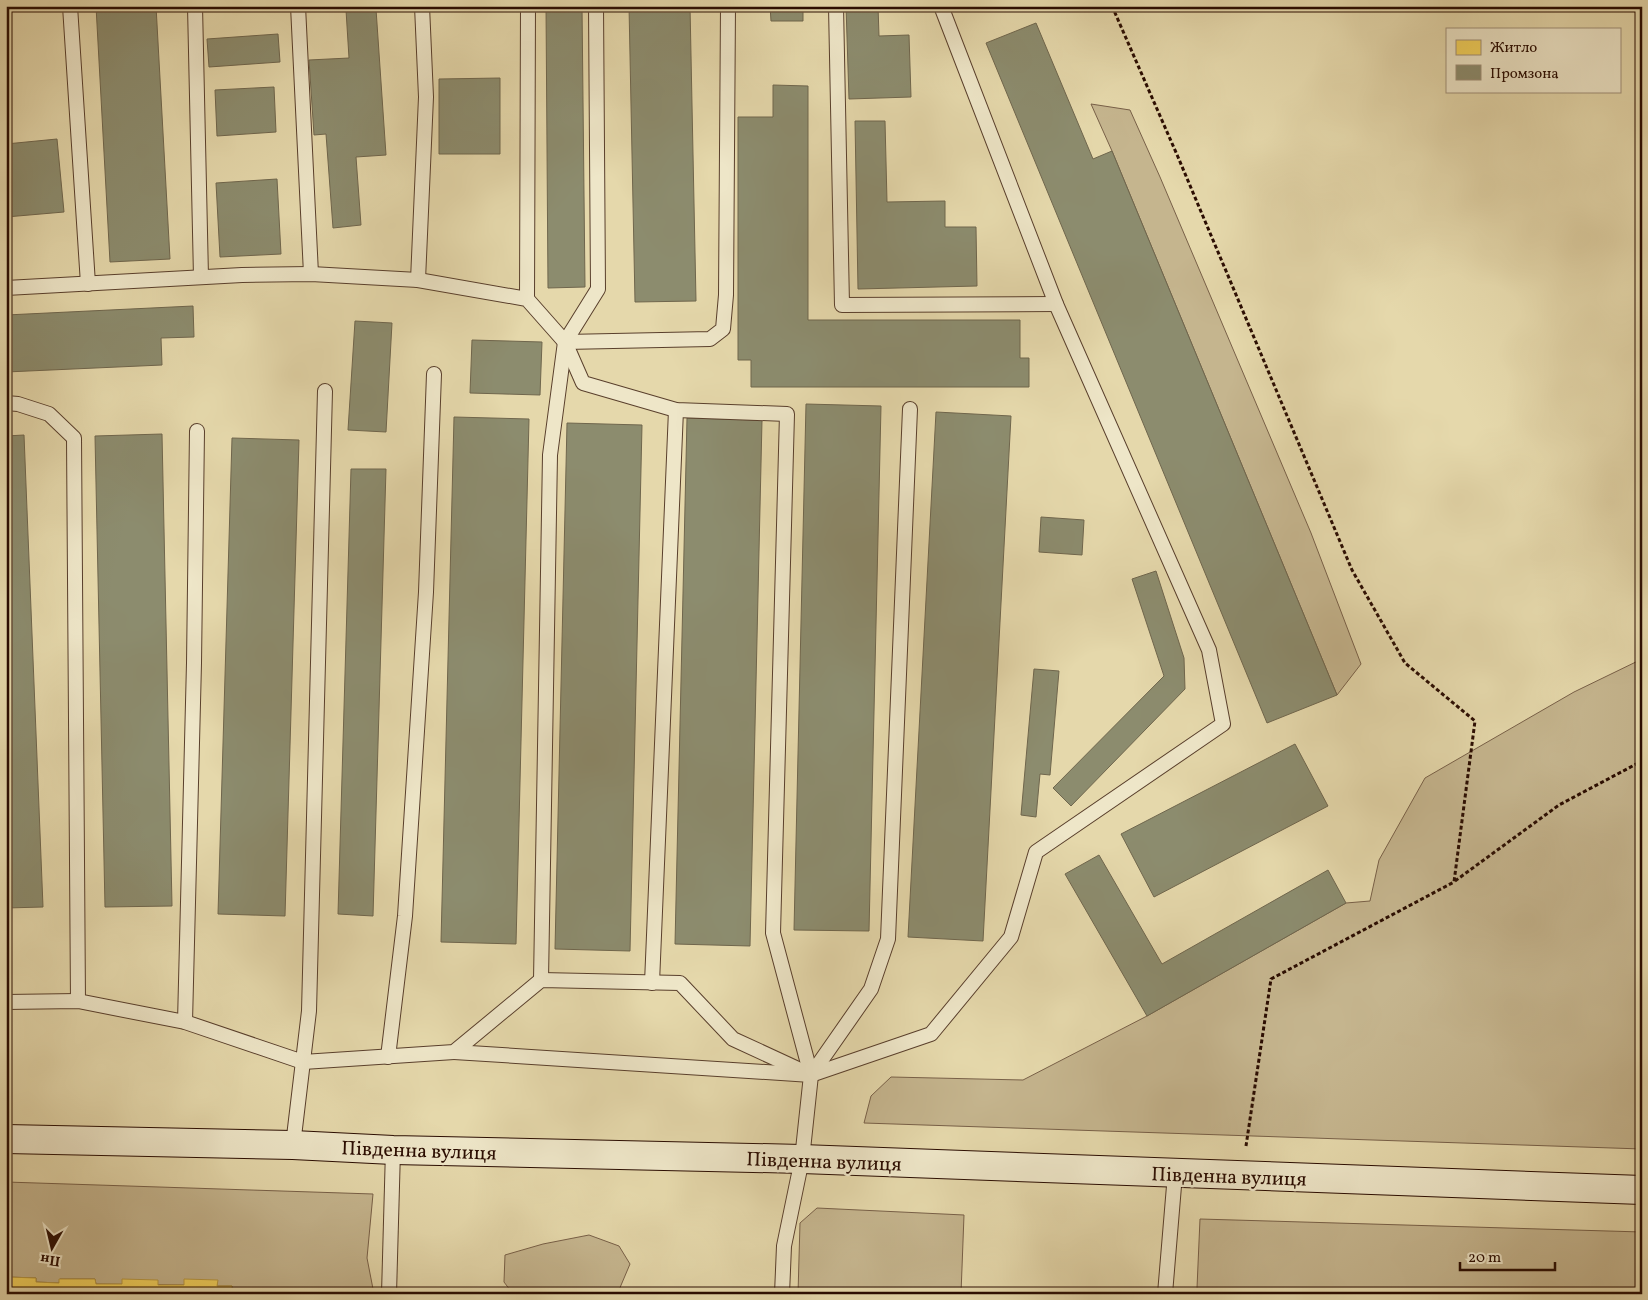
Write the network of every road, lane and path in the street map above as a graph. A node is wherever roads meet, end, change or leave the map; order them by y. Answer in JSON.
{"nodes":[{"id":1,"x":70,"y":6,"type":"edge"},
{"id":2,"x":195,"y":6,"type":"edge"},
{"id":3,"x":298,"y":6,"type":"edge"},
{"id":4,"x":422,"y":6,"type":"edge"},
{"id":5,"x":528,"y":6,"type":"edge"},
{"id":6,"x":596,"y":6,"type":"edge"},
{"id":7,"x":728,"y":6,"type":"edge"},
{"id":8,"x":836,"y":6,"type":"edge"},
{"id":9,"x":941,"y":6,"type":"edge"},
{"id":10,"x":1112,"y":6,"type":"edge"},
{"id":11,"x":311,"y":274,"type":"junction"},
{"id":12,"x":201,"y":277,"type":"junction"},
{"id":13,"x":418,"y":280,"type":"junction"},
{"id":14,"x":88,"y":284,"type":"junction"},
{"id":15,"x":6,"y":288,"type":"edge"},
{"id":16,"x":527,"y":299,"type":"junction"},
{"id":17,"x":1056,"y":304,"type":"junction"},
{"id":18,"x":565,"y":342,"type":"junction"},
{"id":19,"x":434,"y":374,"type":"dead end"},
{"id":20,"x":325,"y":392,"type":"dead end"},
{"id":21,"x":6,"y":403,"type":"edge"},
{"id":22,"x":910,"y":409,"type":"dead end"},
{"id":23,"x":676,"y":410,"type":"junction"},
{"id":24,"x":197,"y":431,"type":"dead end"},
{"id":25,"x":1642,"y":761,"type":"edge"},
{"id":26,"x":1454,"y":882,"type":"junction"},
{"id":27,"x":541,"y":980,"type":"junction"},
{"id":28,"x":652,"y":983,"type":"junction"},
{"id":29,"x":78,"y":1001,"type":"junction"},
{"id":30,"x":6,"y":1002,"type":"edge"},
{"id":31,"x":185,"y":1022,"type":"junction"},
{"id":32,"x":454,"y":1052,"type":"junction"},
{"id":33,"x":388,"y":1057,"type":"junction"},
{"id":34,"x":303,"y":1062,"type":"junction"},
{"id":35,"x":811,"y":1075,"type":"junction"},
{"id":36,"x":6,"y":1139,"type":"edge"},
{"id":37,"x":293,"y":1145,"type":"junction"},
{"id":38,"x":393,"y":1150,"type":"junction"},
{"id":39,"x":802,"y":1159,"type":"junction"},
{"id":40,"x":1175,"y":1174,"type":"junction"},
{"id":41,"x":1242,"y":1176,"type":"junction"},
{"id":42,"x":1642,"y":1190,"type":"edge"},
{"id":43,"x":389,"y":1294,"type":"edge"},
{"id":44,"x":782,"y":1294,"type":"edge"},
{"id":45,"x":1165,"y":1294,"type":"edge"}],
"edges":[{"from":1,"to":14,"type":"lane"},
{"from":2,"to":12,"type":"lane"},
{"from":3,"to":11,"type":"lane"},
{"from":4,"to":13,"type":"lane"},
{"from":5,"to":16,"type":"lane"},
{"from":6,"to":18,"type":"lane"},
{"from":7,"to":18,"type":"lane"},
{"from":8,"to":17,"type":"lane"},
{"from":9,"to":17,"type":"lane"},
{"from":10,"to":26,"type":"path"},
{"from":11,"to":12,"type":"lane"},
{"from":11,"to":13,"type":"lane"},
{"from":12,"to":14,"type":"lane"},
{"from":13,"to":16,"type":"lane"},
{"from":14,"to":15,"type":"lane"},
{"from":16,"to":18,"type":"lane"},
{"from":17,"to":35,"type":"lane"},
{"from":18,"to":23,"type":"lane"},
{"from":18,"to":27,"type":"lane"},
{"from":19,"to":33,"type":"lane"},
{"from":20,"to":34,"type":"lane"},
{"from":21,"to":29,"type":"lane"},
{"from":22,"to":35,"type":"lane"},
{"from":23,"to":28,"type":"lane"},
{"from":23,"to":35,"type":"lane"},
{"from":24,"to":31,"type":"lane"},
{"from":25,"to":26,"type":"path"},
{"from":26,"to":41,"type":"path"},
{"from":27,"to":28,"type":"lane"},
{"from":27,"to":32,"type":"lane"},
{"from":28,"to":35,"type":"lane"},
{"from":29,"to":30,"type":"lane"},
{"from":29,"to":31,"type":"lane"},
{"from":31,"to":34,"type":"lane"},
{"from":32,"to":33,"type":"lane"},
{"from":32,"to":35,"type":"lane"},
{"from":33,"to":34,"type":"lane"},
{"from":34,"to":37,"type":"lane"},
{"from":35,"to":39,"type":"lane"},
{"from":36,"to":37,"type":"street","name":"Південна вулиця"},
{"from":37,"to":38,"type":"street","name":"Південна вулиця"},
{"from":38,"to":39,"type":"street","name":"Південна вулиця"},
{"from":38,"to":43,"type":"lane"},
{"from":39,"to":40,"type":"street","name":"Південна вулиця"},
{"from":39,"to":44,"type":"lane"},
{"from":40,"to":41,"type":"street","name":"Південна вулиця"},
{"from":40,"to":45,"type":"lane"},
{"from":41,"to":42,"type":"street","name":"Південна вулиця"}]}
